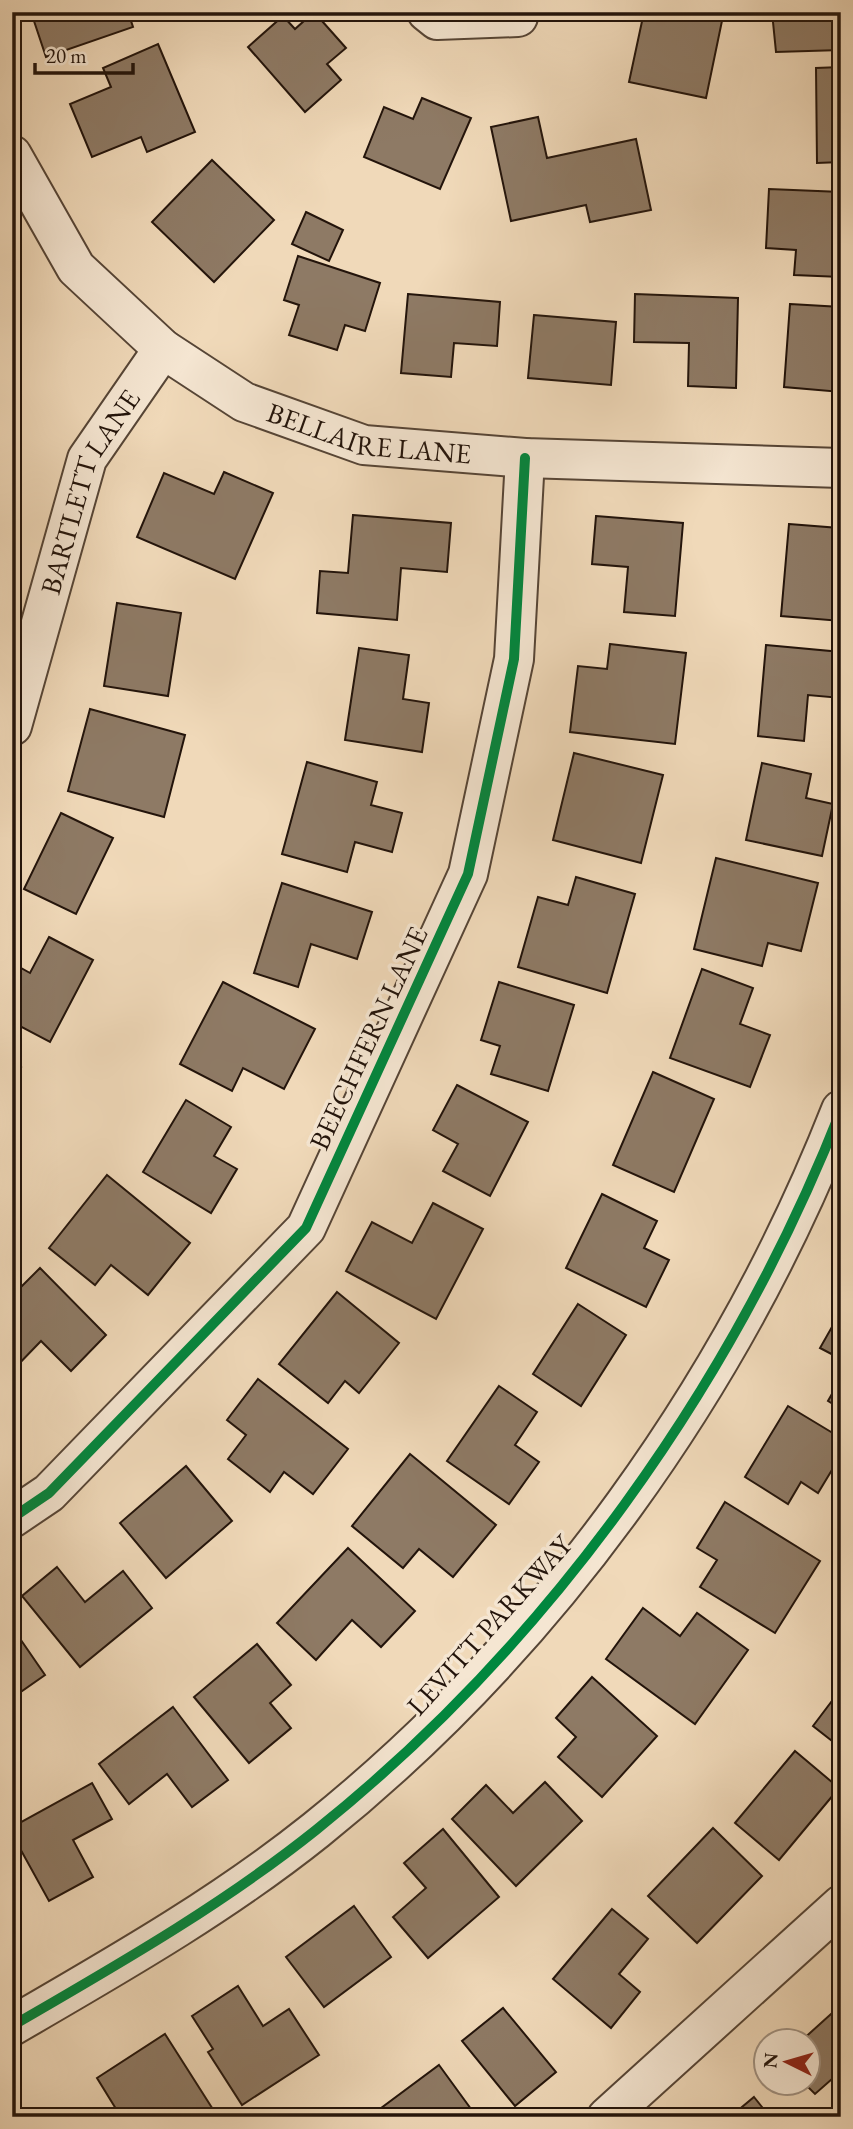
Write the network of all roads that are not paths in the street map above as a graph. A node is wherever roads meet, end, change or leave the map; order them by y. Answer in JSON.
{"nodes":[{"id":1,"x":427,"y":12,"type":"edge"},
{"id":2,"x":518,"y":17,"type":"dead end"},
{"id":3,"x":12,"y":155,"type":"edge"},
{"id":4,"x":163,"y":349,"type":"junction"},
{"id":5,"x":525,"y":458,"type":"junction"},
{"id":6,"x":841,"y":468,"type":"edge"},
{"id":7,"x":12,"y":726,"type":"edge"},
{"id":8,"x":841,"y":1110,"type":"edge"},
{"id":9,"x":12,"y":1518,"type":"edge"},
{"id":10,"x":841,"y":1905,"type":"edge"},
{"id":11,"x":12,"y":2026,"type":"edge"},
{"id":12,"x":607,"y":2117,"type":"edge"}],
"edges":[{"from":1,"to":2,"type":"street"},
{"from":3,"to":4,"type":"street","name":"BELLAIRE LANE"},
{"from":4,"to":5,"type":"street","name":"BELLAIRE LANE"},
{"from":4,"to":7,"type":"street","name":"BARTLETT LANE"},
{"from":5,"to":6,"type":"street","name":"BELLAIRE LANE"},
{"from":5,"to":9,"type":"street","name":"BEECHFERN LANE"},
{"from":8,"to":11,"type":"street","name":"LEVITT PARKWAY"},
{"from":10,"to":12,"type":"street"}]}
